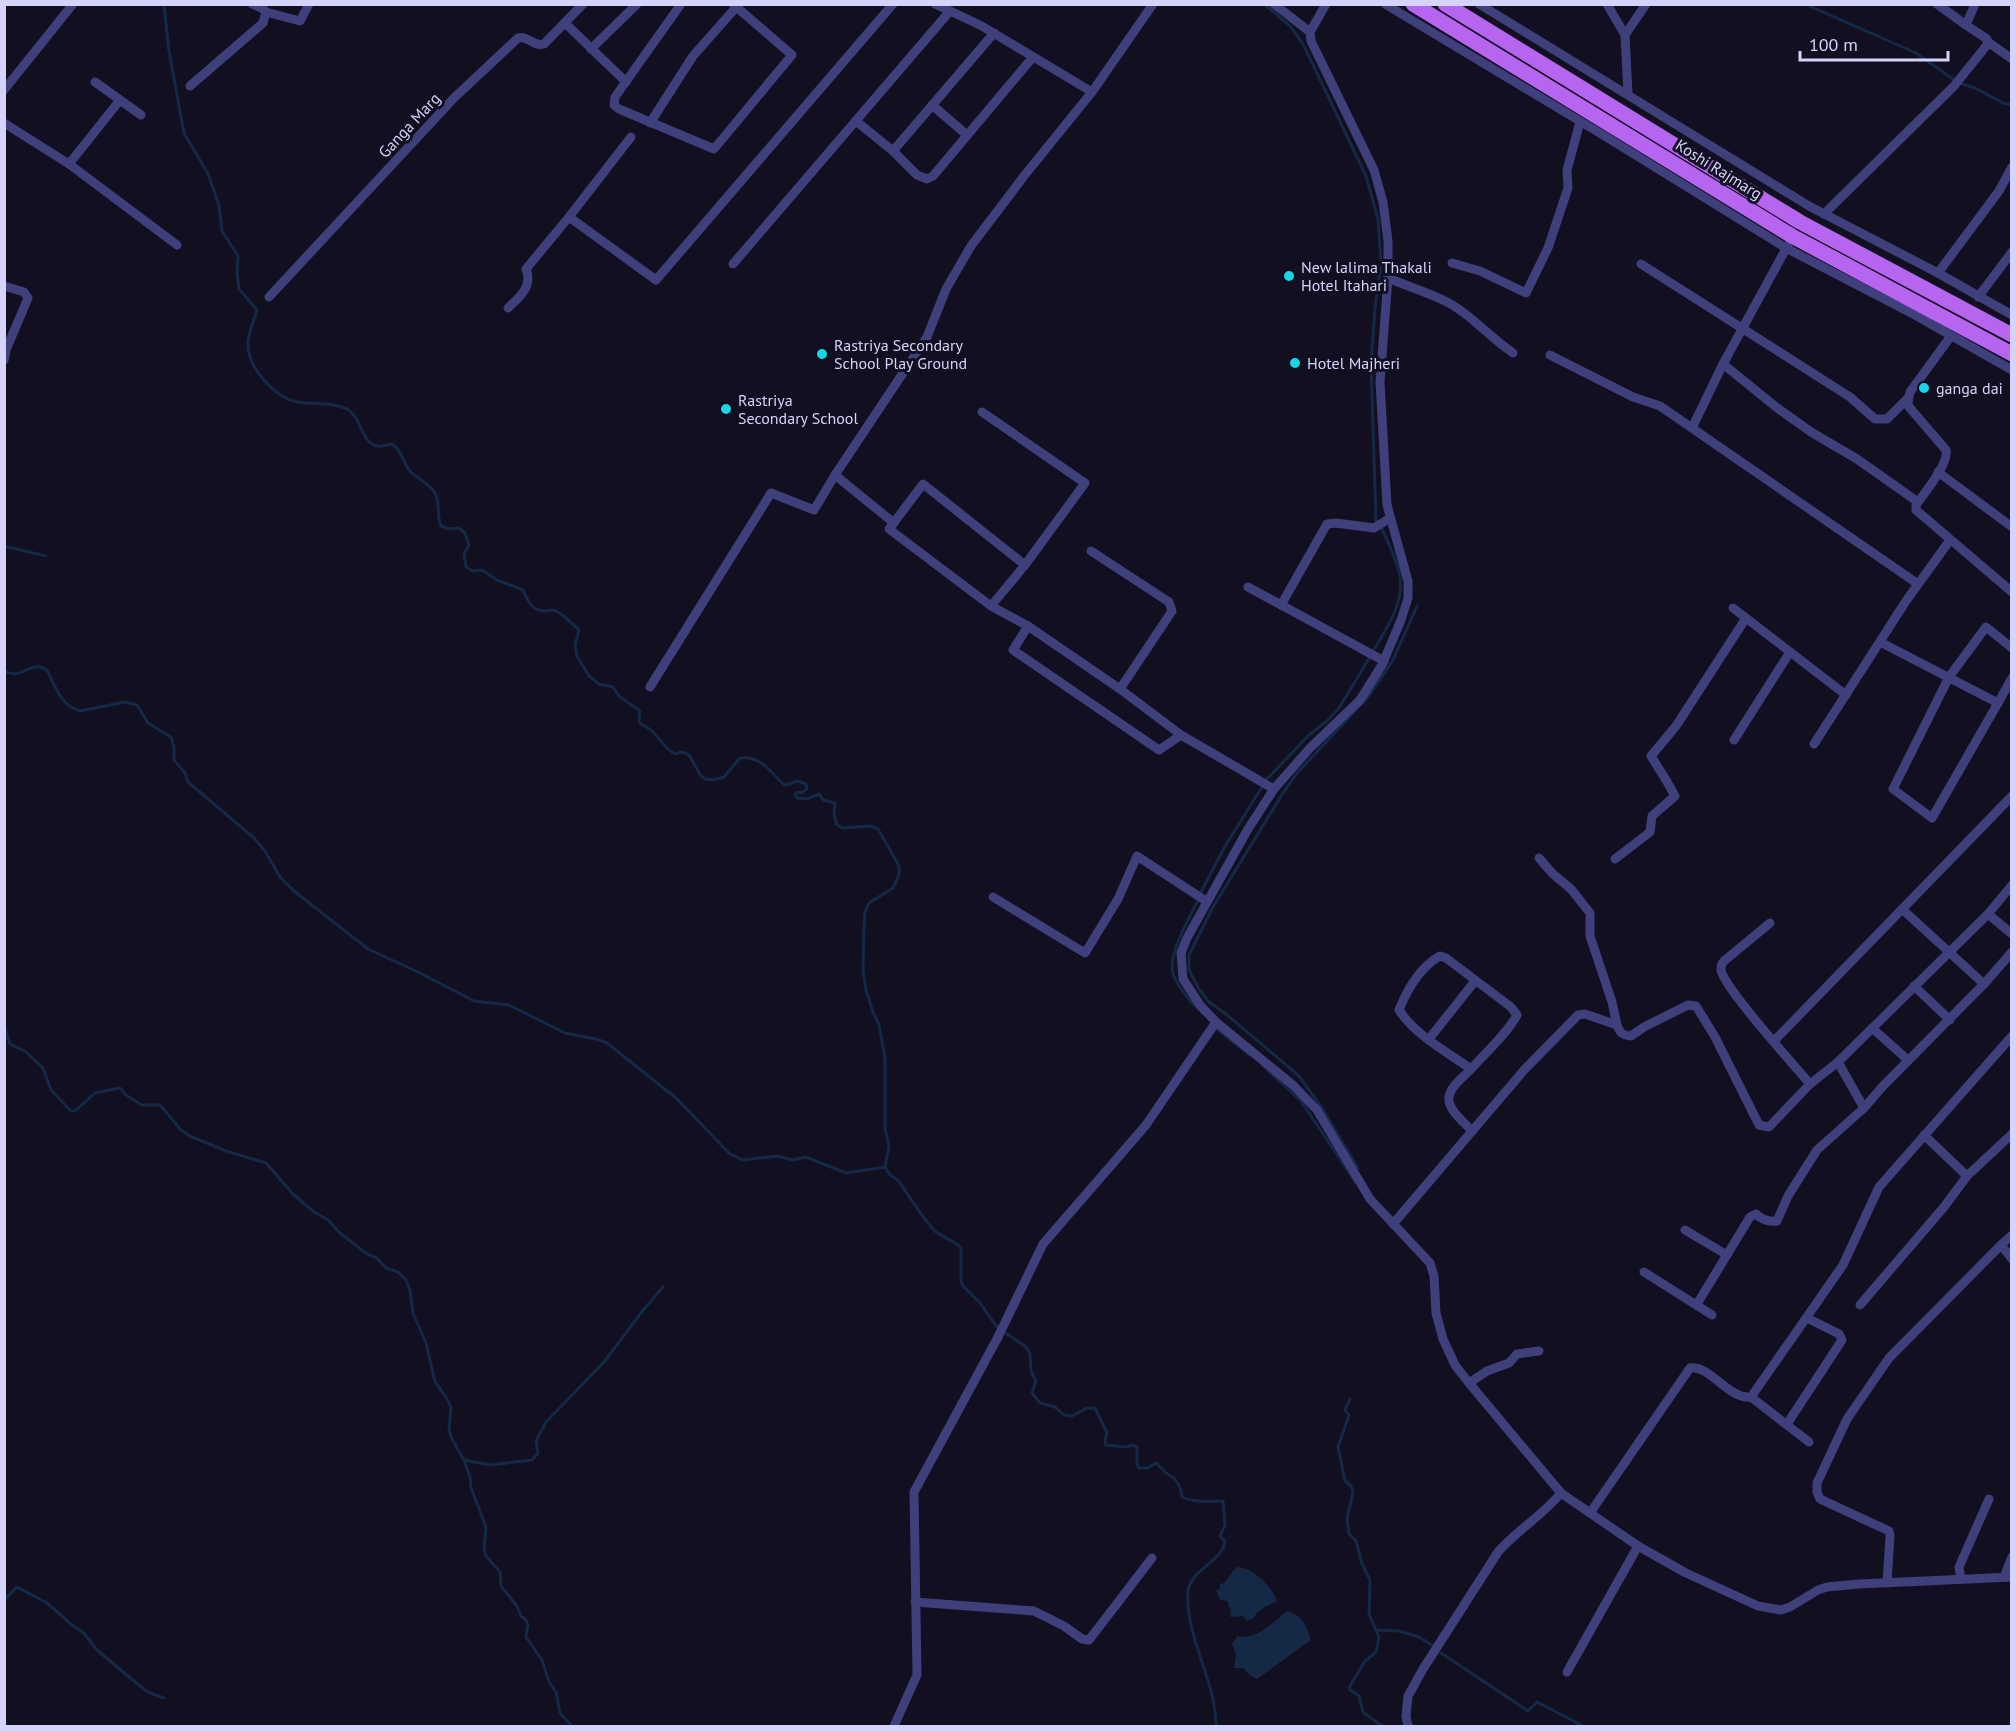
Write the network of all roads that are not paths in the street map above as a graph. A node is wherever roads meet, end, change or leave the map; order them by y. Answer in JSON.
{"nodes":[{"id":1,"x":73,"y":4,"type":"edge"},
{"id":2,"x":252,"y":4,"type":"edge"},
{"id":3,"x":309,"y":4,"type":"edge"},
{"id":4,"x":583,"y":4,"type":"edge"},
{"id":5,"x":637,"y":4,"type":"edge"},
{"id":6,"x":681,"y":4,"type":"edge"},
{"id":7,"x":893,"y":4,"type":"edge"},
{"id":8,"x":935,"y":4,"type":"edge"},
{"id":9,"x":1154,"y":4,"type":"edge"},
{"id":10,"x":1275,"y":4,"type":"edge"},
{"id":11,"x":1326,"y":4,"type":"edge"},
{"id":12,"x":1386,"y":4,"type":"edge"},
{"id":13,"x":1413,"y":4,"type":"edge"},
{"id":14,"x":1445,"y":4,"type":"edge"},
{"id":15,"x":1479,"y":4,"type":"edge"},
{"id":16,"x":1607,"y":4,"type":"edge"},
{"id":17,"x":1646,"y":4,"type":"edge"},
{"id":18,"x":1936,"y":4,"type":"edge"},
{"id":19,"x":1975,"y":4,"type":"edge"},
{"id":20,"x":736,"y":5,"type":"edge"},
{"id":21,"x":950,"y":11,"type":"junction"},
{"id":22,"x":266,"y":12,"type":"junction"},
{"id":23,"x":565,"y":23,"type":"junction"},
{"id":24,"x":1966,"y":25,"type":"junction"},
{"id":25,"x":1310,"y":32,"type":"junction"},
{"id":26,"x":994,"y":33,"type":"junction"},
{"id":27,"x":1625,"y":35,"type":"junction"},
{"id":28,"x":1988,"y":42,"type":"junction"},
{"id":29,"x":591,"y":49,"type":"junction"},
{"id":30,"x":1033,"y":57,"type":"junction"},
{"id":31,"x":2012,"y":59,"type":"edge"},
{"id":32,"x":95,"y":82,"type":"dead end"},
{"id":33,"x":626,"y":82,"type":"junction"},
{"id":34,"x":190,"y":86,"type":"dead end"},
{"id":35,"x":4,"y":90,"type":"edge"},
{"id":36,"x":1092,"y":92,"type":"junction"},
{"id":37,"x":1628,"y":94,"type":"junction"},
{"id":38,"x":120,"y":100,"type":"junction"},
{"id":39,"x":932,"y":105,"type":"junction"},
{"id":40,"x":141,"y":115,"type":"dead end"},
{"id":41,"x":856,"y":121,"type":"junction"},
{"id":42,"x":1580,"y":122,"type":"junction"},
{"id":43,"x":4,"y":123,"type":"edge"},
{"id":44,"x":650,"y":123,"type":"junction"},
{"id":45,"x":967,"y":135,"type":"junction"},
{"id":46,"x":631,"y":136,"type":"dead end"},
{"id":47,"x":893,"y":151,"type":"junction"},
{"id":48,"x":69,"y":164,"type":"junction"},
{"id":49,"x":2012,"y":167,"type":"edge"},
{"id":50,"x":1809,"y":206,"type":"junction"},
{"id":51,"x":1824,"y":214,"type":"junction"},
{"id":52,"x":569,"y":217,"type":"junction"},
{"id":53,"x":1800,"y":222,"type":"junction"},
{"id":54,"x":1789,"y":242,"type":"junction"},
{"id":55,"x":177,"y":245,"type":"dead end"},
{"id":56,"x":2012,"y":252,"type":"edge"},
{"id":57,"x":1452,"y":263,"type":"dead end"},
{"id":58,"x":733,"y":264,"type":"dead end"},
{"id":59,"x":1641,"y":264,"type":"dead end"},
{"id":60,"x":1938,"y":273,"type":"junction"},
{"id":61,"x":1388,"y":278,"type":"junction"},
{"id":62,"x":4,"y":286,"type":"edge"},
{"id":63,"x":269,"y":297,"type":"dead end"},
{"id":64,"x":1978,"y":297,"type":"junction"},
{"id":65,"x":508,"y":308,"type":"dead end"},
{"id":66,"x":2011,"y":314,"type":"edge"},
{"id":67,"x":1742,"y":330,"type":"junction"},
{"id":68,"x":2006,"y":332,"type":"edge"},
{"id":69,"x":1951,"y":336,"type":"junction"},
{"id":70,"x":1989,"y":350,"type":"junction"},
{"id":71,"x":1513,"y":352,"type":"dead end"},
{"id":72,"x":5,"y":353,"type":"edge"},
{"id":73,"x":2012,"y":354,"type":"edge"},
{"id":74,"x":1550,"y":355,"type":"dead end"},
{"id":75,"x":1723,"y":364,"type":"junction"},
{"id":76,"x":2012,"y":370,"type":"edge"},
{"id":77,"x":1908,"y":398,"type":"junction"},
{"id":78,"x":982,"y":412,"type":"dead end"},
{"id":79,"x":1692,"y":428,"type":"junction"},
{"id":80,"x":1938,"y":472,"type":"junction"},
{"id":81,"x":835,"y":475,"type":"junction"},
{"id":82,"x":1918,"y":502,"type":"junction"},
{"id":83,"x":1390,"y":518,"type":"junction"},
{"id":84,"x":894,"y":523,"type":"junction"},
{"id":85,"x":2012,"y":526,"type":"edge"},
{"id":86,"x":1950,"y":540,"type":"junction"},
{"id":87,"x":1091,"y":551,"type":"dead end"},
{"id":88,"x":1025,"y":565,"type":"junction"},
{"id":89,"x":1918,"y":584,"type":"junction"},
{"id":90,"x":1248,"y":587,"type":"dead end"},
{"id":91,"x":2012,"y":592,"type":"edge"},
{"id":92,"x":1281,"y":605,"type":"junction"},
{"id":93,"x":991,"y":606,"type":"junction"},
{"id":94,"x":1734,"y":608,"type":"dead end"},
{"id":95,"x":1746,"y":618,"type":"junction"},
{"id":96,"x":1028,"y":627,"type":"junction"},
{"id":97,"x":1880,"y":642,"type":"junction"},
{"id":98,"x":2012,"y":648,"type":"edge"},
{"id":99,"x":1790,"y":652,"type":"junction"},
{"id":100,"x":1384,"y":661,"type":"junction"},
{"id":101,"x":1949,"y":677,"type":"junction"},
{"id":102,"x":2012,"y":678,"type":"edge"},
{"id":103,"x":650,"y":687,"type":"dead end"},
{"id":104,"x":1120,"y":689,"type":"junction"},
{"id":105,"x":1846,"y":694,"type":"junction"},
{"id":106,"x":1998,"y":703,"type":"junction"},
{"id":107,"x":1180,"y":735,"type":"junction"},
{"id":108,"x":1734,"y":740,"type":"dead end"},
{"id":109,"x":1814,"y":744,"type":"dead end"},
{"id":110,"x":1274,"y":789,"type":"junction"},
{"id":111,"x":2012,"y":796,"type":"edge"},
{"id":112,"x":1539,"y":858,"type":"dead end"},
{"id":113,"x":1615,"y":859,"type":"dead end"},
{"id":114,"x":2012,"y":885,"type":"edge"},
{"id":115,"x":993,"y":897,"type":"dead end"},
{"id":116,"x":1206,"y":901,"type":"junction"},
{"id":117,"x":1902,"y":909,"type":"junction"},
{"id":118,"x":1988,"y":914,"type":"junction"},
{"id":119,"x":1770,"y":923,"type":"dead end"},
{"id":120,"x":2012,"y":934,"type":"edge"},
{"id":121,"x":2012,"y":952,"type":"edge"},
{"id":122,"x":1948,"y":953,"type":"junction"},
{"id":123,"x":1475,"y":981,"type":"junction"},
{"id":124,"x":1984,"y":984,"type":"junction"},
{"id":125,"x":1914,"y":986,"type":"junction"},
{"id":126,"x":1950,"y":1020,"type":"junction"},
{"id":127,"x":1216,"y":1022,"type":"junction"},
{"id":128,"x":1617,"y":1025,"type":"junction"},
{"id":129,"x":1872,"y":1028,"type":"junction"},
{"id":130,"x":2012,"y":1036,"type":"edge"},
{"id":131,"x":1429,"y":1039,"type":"junction"},
{"id":132,"x":1774,"y":1041,"type":"junction"},
{"id":133,"x":1908,"y":1060,"type":"junction"},
{"id":134,"x":1838,"y":1062,"type":"junction"},
{"id":135,"x":1471,"y":1069,"type":"junction"},
{"id":136,"x":1810,"y":1084,"type":"junction"},
{"id":137,"x":1864,"y":1108,"type":"junction"},
{"id":138,"x":1472,"y":1131,"type":"junction"},
{"id":139,"x":2012,"y":1134,"type":"edge"},
{"id":140,"x":1923,"y":1135,"type":"junction"},
{"id":141,"x":1967,"y":1176,"type":"junction"},
{"id":142,"x":1393,"y":1224,"type":"junction"},
{"id":143,"x":1684,"y":1230,"type":"dead end"},
{"id":144,"x":2012,"y":1235,"type":"edge"},
{"id":145,"x":2001,"y":1245,"type":"junction"},
{"id":146,"x":1728,"y":1255,"type":"junction"},
{"id":147,"x":2012,"y":1260,"type":"edge"},
{"id":148,"x":1644,"y":1272,"type":"dead end"},
{"id":149,"x":1697,"y":1304,"type":"junction"},
{"id":150,"x":1860,"y":1305,"type":"dead end"},
{"id":151,"x":1712,"y":1315,"type":"dead end"},
{"id":152,"x":1807,"y":1318,"type":"junction"},
{"id":153,"x":1539,"y":1351,"type":"dead end"},
{"id":154,"x":1469,"y":1383,"type":"junction"},
{"id":155,"x":1751,"y":1397,"type":"junction"},
{"id":156,"x":1787,"y":1424,"type":"junction"},
{"id":157,"x":1809,"y":1442,"type":"dead end"},
{"id":158,"x":1561,"y":1493,"type":"junction"},
{"id":159,"x":1989,"y":1499,"type":"dead end"},
{"id":160,"x":1590,"y":1513,"type":"junction"},
{"id":161,"x":1638,"y":1546,"type":"junction"},
{"id":162,"x":2012,"y":1557,"type":"edge"},
{"id":163,"x":1152,"y":1558,"type":"dead end"},
{"id":164,"x":2008,"y":1577,"type":"edge"},
{"id":165,"x":1961,"y":1579,"type":"junction"},
{"id":166,"x":1887,"y":1582,"type":"junction"},
{"id":167,"x":915,"y":1602,"type":"junction"},
{"id":168,"x":1567,"y":1672,"type":"dead end"},
{"id":169,"x":894,"y":1726,"type":"edge"},
{"id":170,"x":1408,"y":1726,"type":"edge"}],
"edges":[{"from":1,"to":35,"type":"street"},
{"from":2,"to":22,"type":"street"},
{"from":3,"to":22,"type":"street"},
{"from":4,"to":23,"type":"street","name":"Ganga Marg"},
{"from":5,"to":29,"type":"street"},
{"from":6,"to":33,"type":"street"},
{"from":7,"to":52,"type":"street"},
{"from":8,"to":21,"type":"street"},
{"from":9,"to":36,"type":"street"},
{"from":10,"to":25,"type":"street"},
{"from":11,"to":25,"type":"street"},
{"from":12,"to":42,"type":"street"},
{"from":13,"to":54,"type":"main road","name":"Koshi Rajmarg"},
{"from":14,"to":53,"type":"main road","name":"Koshi Rajmarg"},
{"from":15,"to":37,"type":"street"},
{"from":16,"to":27,"type":"street"},
{"from":17,"to":27,"type":"street"},
{"from":18,"to":24,"type":"street"},
{"from":19,"to":24,"type":"street"},
{"from":20,"to":44,"type":"street"},
{"from":20,"to":44,"type":"street"},
{"from":21,"to":26,"type":"street"},
{"from":21,"to":41,"type":"street"},
{"from":22,"to":34,"type":"street"},
{"from":23,"to":29,"type":"street"},
{"from":23,"to":63,"type":"street","name":"Ganga Marg"},
{"from":24,"to":28,"type":"street"},
{"from":25,"to":61,"type":"street"},
{"from":26,"to":30,"type":"street"},
{"from":26,"to":39,"type":"street"},
{"from":27,"to":37,"type":"street"},
{"from":28,"to":31,"type":"street"},
{"from":28,"to":51,"type":"street"},
{"from":29,"to":33,"type":"street"},
{"from":30,"to":36,"type":"street"},
{"from":30,"to":45,"type":"street"},
{"from":32,"to":38,"type":"street"},
{"from":33,"to":44,"type":"street"},
{"from":36,"to":81,"type":"street"},
{"from":37,"to":50,"type":"street"},
{"from":38,"to":40,"type":"street"},
{"from":38,"to":48,"type":"street"},
{"from":39,"to":45,"type":"street"},
{"from":39,"to":47,"type":"street"},
{"from":41,"to":47,"type":"street"},
{"from":41,"to":58,"type":"street"},
{"from":42,"to":54,"type":"street"},
{"from":42,"to":57,"type":"street"},
{"from":43,"to":48,"type":"street"},
{"from":45,"to":47,"type":"street"},
{"from":46,"to":52,"type":"street"},
{"from":48,"to":55,"type":"street"},
{"from":49,"to":60,"type":"street"},
{"from":50,"to":51,"type":"street"},
{"from":50,"to":53,"type":"street"},
{"from":51,"to":60,"type":"street"},
{"from":52,"to":65,"type":"street"},
{"from":53,"to":54,"type":"street"},
{"from":53,"to":68,"type":"main road","name":"Koshi Rajmarg"},
{"from":54,"to":67,"type":"street"},
{"from":54,"to":69,"type":"street"},
{"from":54,"to":70,"type":"main road","name":"Koshi Rajmarg"},
{"from":56,"to":64,"type":"street"},
{"from":59,"to":67,"type":"street"},
{"from":60,"to":64,"type":"street"},
{"from":61,"to":71,"type":"street"},
{"from":61,"to":83,"type":"street"},
{"from":62,"to":72,"type":"street"},
{"from":64,"to":66,"type":"street"},
{"from":66,"to":68,"type":"street"},
{"from":67,"to":75,"type":"street"},
{"from":67,"to":77,"type":"street"},
{"from":68,"to":70,"type":"street"},
{"from":69,"to":70,"type":"street"},
{"from":69,"to":77,"type":"street"},
{"from":70,"to":73,"type":"main road","name":"Koshi Rajmarg"},
{"from":70,"to":76,"type":"street"},
{"from":74,"to":79,"type":"street"},
{"from":75,"to":79,"type":"street"},
{"from":75,"to":82,"type":"street"},
{"from":77,"to":80,"type":"street"},
{"from":78,"to":88,"type":"street"},
{"from":79,"to":89,"type":"street"},
{"from":80,"to":82,"type":"street"},
{"from":80,"to":85,"type":"street"},
{"from":81,"to":84,"type":"street"},
{"from":81,"to":103,"type":"street"},
{"from":82,"to":86,"type":"street"},
{"from":83,"to":92,"type":"street"},
{"from":83,"to":100,"type":"street"},
{"from":84,"to":88,"type":"street"},
{"from":84,"to":93,"type":"street"},
{"from":86,"to":89,"type":"street"},
{"from":86,"to":91,"type":"street"},
{"from":87,"to":104,"type":"street"},
{"from":88,"to":93,"type":"street"},
{"from":89,"to":97,"type":"street"},
{"from":90,"to":92,"type":"street"},
{"from":92,"to":100,"type":"street"},
{"from":93,"to":96,"type":"street"},
{"from":94,"to":95,"type":"street"},
{"from":95,"to":99,"type":"street"},
{"from":95,"to":113,"type":"street"},
{"from":96,"to":104,"type":"street"},
{"from":96,"to":107,"type":"street"},
{"from":97,"to":101,"type":"street"},
{"from":97,"to":105,"type":"street"},
{"from":98,"to":101,"type":"street"},
{"from":99,"to":105,"type":"street"},
{"from":99,"to":108,"type":"street"},
{"from":100,"to":110,"type":"street"},
{"from":101,"to":106,"type":"street"},
{"from":101,"to":106,"type":"street"},
{"from":102,"to":106,"type":"street"},
{"from":104,"to":107,"type":"street"},
{"from":105,"to":109,"type":"street"},
{"from":107,"to":110,"type":"street"},
{"from":110,"to":116,"type":"street"},
{"from":111,"to":117,"type":"street"},
{"from":112,"to":128,"type":"street"},
{"from":114,"to":118,"type":"street"},
{"from":115,"to":116,"type":"street"},
{"from":116,"to":127,"type":"street"},
{"from":117,"to":122,"type":"street"},
{"from":117,"to":132,"type":"street"},
{"from":118,"to":120,"type":"street"},
{"from":118,"to":122,"type":"street"},
{"from":119,"to":132,"type":"street"},
{"from":121,"to":124,"type":"street"},
{"from":122,"to":124,"type":"street"},
{"from":122,"to":125,"type":"street"},
{"from":123,"to":131,"type":"street"},
{"from":123,"to":131,"type":"street"},
{"from":123,"to":135,"type":"street"},
{"from":124,"to":126,"type":"street"},
{"from":125,"to":126,"type":"street"},
{"from":125,"to":129,"type":"street"},
{"from":126,"to":133,"type":"street"},
{"from":127,"to":142,"type":"street"},
{"from":127,"to":167,"type":"street"},
{"from":128,"to":136,"type":"street"},
{"from":128,"to":138,"type":"street"},
{"from":129,"to":133,"type":"street"},
{"from":129,"to":134,"type":"street"},
{"from":130,"to":140,"type":"street"},
{"from":131,"to":135,"type":"street"},
{"from":132,"to":136,"type":"street"},
{"from":133,"to":137,"type":"street"},
{"from":134,"to":136,"type":"street"},
{"from":134,"to":137,"type":"street"},
{"from":135,"to":138,"type":"street"},
{"from":137,"to":146,"type":"street"},
{"from":138,"to":142,"type":"street"},
{"from":139,"to":141,"type":"street"},
{"from":140,"to":141,"type":"street"},
{"from":140,"to":152,"type":"street"},
{"from":141,"to":150,"type":"street"},
{"from":142,"to":154,"type":"street"},
{"from":143,"to":146,"type":"street"},
{"from":144,"to":145,"type":"street"},
{"from":145,"to":147,"type":"street"},
{"from":145,"to":166,"type":"street"},
{"from":146,"to":149,"type":"street"},
{"from":148,"to":149,"type":"street"},
{"from":149,"to":151,"type":"street"},
{"from":152,"to":155,"type":"street"},
{"from":152,"to":156,"type":"street"},
{"from":153,"to":154,"type":"street"},
{"from":154,"to":158,"type":"street"},
{"from":155,"to":156,"type":"street"},
{"from":155,"to":160,"type":"street"},
{"from":156,"to":157,"type":"street"},
{"from":158,"to":160,"type":"street"},
{"from":158,"to":170,"type":"street"},
{"from":159,"to":165,"type":"street"},
{"from":160,"to":161,"type":"street"},
{"from":161,"to":166,"type":"street"},
{"from":161,"to":168,"type":"street"},
{"from":162,"to":164,"type":"street"},
{"from":163,"to":167,"type":"street"},
{"from":164,"to":165,"type":"street"},
{"from":165,"to":166,"type":"street"},
{"from":167,"to":169,"type":"street"}]}
